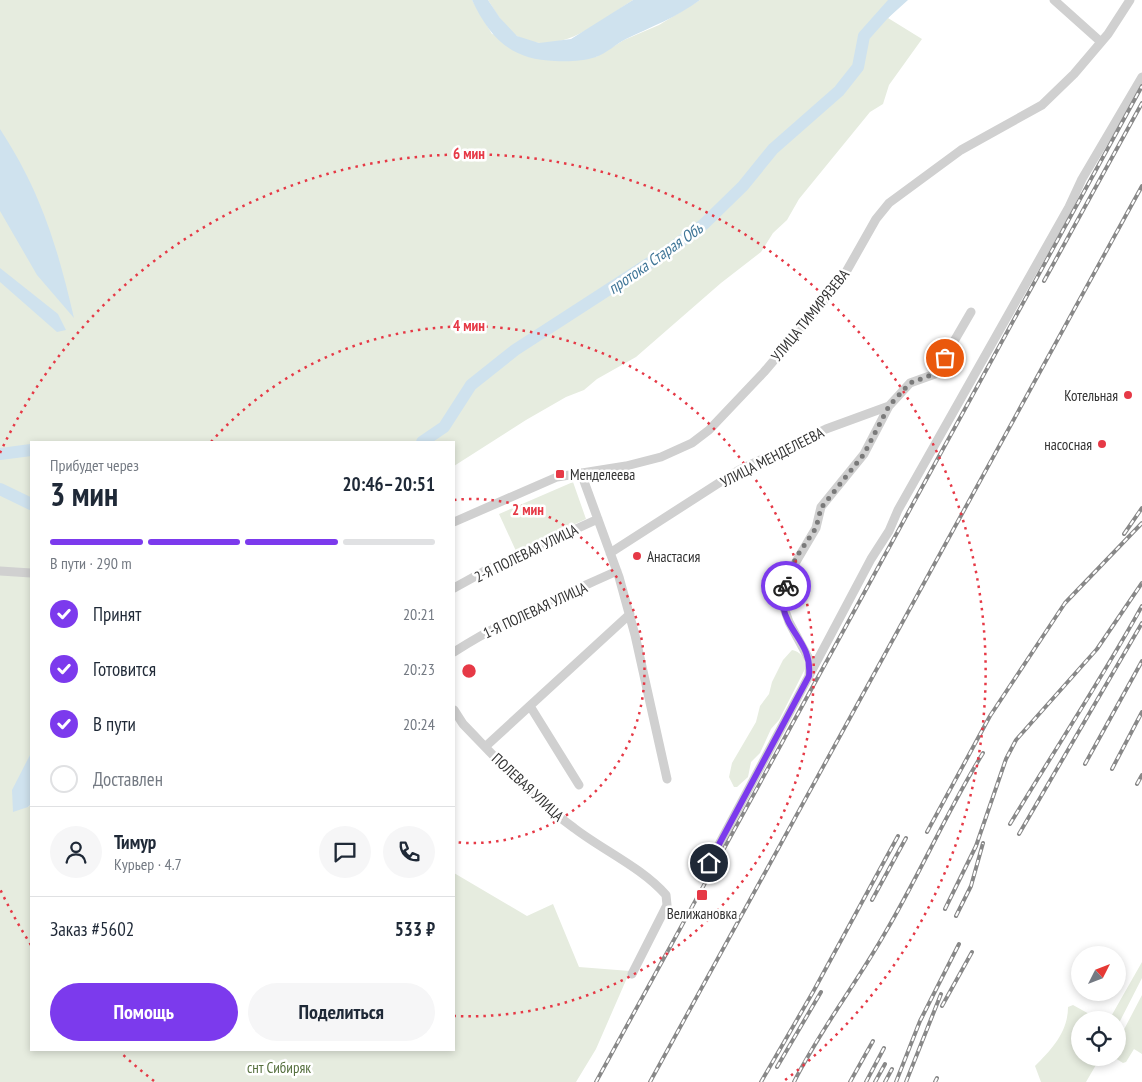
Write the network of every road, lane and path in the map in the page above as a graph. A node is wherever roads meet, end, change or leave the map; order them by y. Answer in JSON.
{"nodes":[{"id":1,"x":1054,"y":0,"type":"edge"},
{"id":2,"x":1130,"y":0,"type":"edge"},
{"id":3,"x":1101,"y":42,"type":"junction"},
{"id":4,"x":1142,"y":77,"type":"edge"},
{"id":5,"x":971,"y":312,"type":"dead end"},
{"id":6,"x":889,"y":406,"type":"junction"},
{"id":7,"x":581,"y":473,"type":"junction"},
{"id":8,"x":598,"y":519,"type":"junction"},
{"id":9,"x":455,"y":522,"type":"edge"},
{"id":10,"x":610,"y":553,"type":"junction"},
{"id":11,"x":0,"y":571,"type":"edge"},
{"id":12,"x":617,"y":572,"type":"junction"},
{"id":13,"x":30,"y":574,"type":"edge"},
{"id":14,"x":455,"y":587,"type":"edge"},
{"id":15,"x":630,"y":614,"type":"junction"},
{"id":16,"x":455,"y":651,"type":"edge"},
{"id":17,"x":809,"y":676,"type":"junction"},
{"id":18,"x":530,"y":706,"type":"junction"},
{"id":19,"x":458,"y":724,"type":"edge"},
{"id":20,"x":486,"y":747,"type":"junction"},
{"id":21,"x":667,"y":779,"type":"dead end"},
{"id":22,"x":579,"y":785,"type":"dead end"},
{"id":23,"x":709,"y":863,"type":"dead end"},
{"id":24,"x":632,"y":974,"type":"dead end"}],
"edges":[{"from":1,"to":3,"type":"street"},
{"from":2,"to":3,"type":"street","name":"УЛИЦА ТИМИРЯЗЕВА"},
{"from":3,"to":7,"type":"street","name":"УЛИЦА ТИМИРЯЗЕВА"},
{"from":4,"to":17,"type":"street"},
{"from":5,"to":6,"type":"street","name":"УЛИЦА МЕНДЕЛЕЕВА"},
{"from":6,"to":10,"type":"street","name":"УЛИЦА МЕНДЕЛЕЕВА"},
{"from":6,"to":17,"type":"street","name":"УЛИЦА МЕНДЕЛЕЕВА"},
{"from":7,"to":8,"type":"street"},
{"from":7,"to":9,"type":"street","name":"УЛИЦА ТИМИРЯЗЕВА"},
{"from":8,"to":10,"type":"street"},
{"from":8,"to":14,"type":"street","name":"2-Я ПОЛЕВАЯ УЛИЦА"},
{"from":10,"to":12,"type":"street"},
{"from":11,"to":13,"type":"street"},
{"from":12,"to":15,"type":"street"},
{"from":12,"to":16,"type":"street","name":"1-Я ПОЛЕВАЯ УЛИЦА"},
{"from":15,"to":18,"type":"street"},
{"from":15,"to":21,"type":"street"},
{"from":17,"to":23,"type":"street"},
{"from":18,"to":20,"type":"street"},
{"from":18,"to":22,"type":"street"},
{"from":19,"to":20,"type":"street","name":"ПОЛЕВАЯ УЛИЦА"},
{"from":20,"to":24,"type":"street","name":"ПОЛЕВАЯ УЛИЦА"}]}
